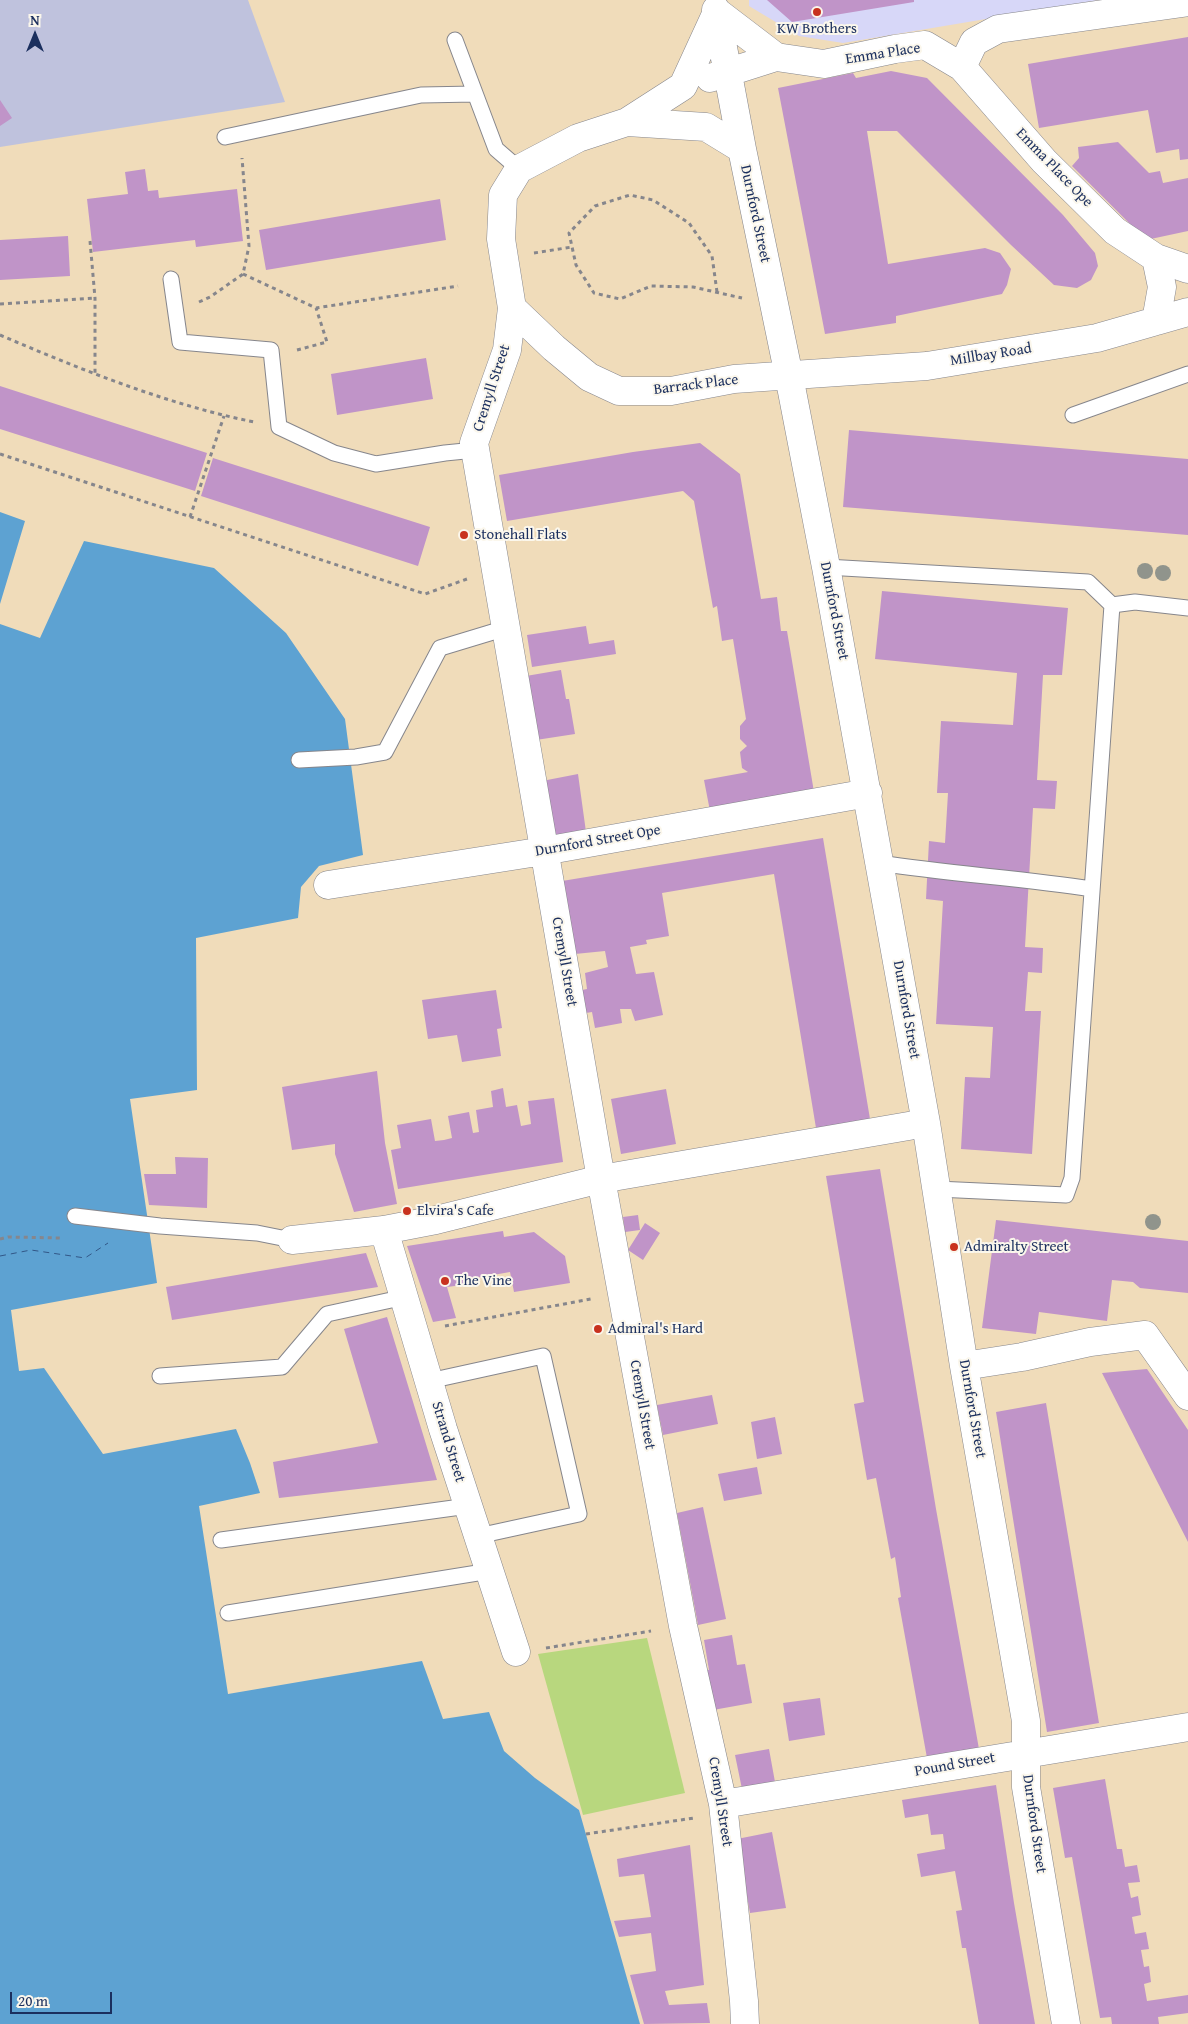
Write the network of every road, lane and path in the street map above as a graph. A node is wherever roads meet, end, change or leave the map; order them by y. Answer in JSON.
{"nodes":[{"id":1,"x":1188,"y":2,"type":"edge"},
{"id":2,"x":716,"y":6,"type":"edge"},
{"id":3,"x":455,"y":40,"type":"dead end"},
{"id":4,"x":776,"y":57,"type":"junction"},
{"id":5,"x":962,"y":67,"type":"junction"},
{"id":6,"x":727,"y":73,"type":"junction"},
{"id":7,"x":682,"y":86,"type":"junction"},
{"id":8,"x":475,"y":94,"type":"junction"},
{"id":9,"x":627,"y":122,"type":"junction"},
{"id":10,"x":224,"y":138,"type":"dead end"},
{"id":11,"x":742,"y":149,"type":"junction"},
{"id":12,"x":520,"y":169,"type":"junction"},
{"id":13,"x":243,"y":180,"type":"dead end"},
{"id":14,"x":90,"y":241,"type":"dead end"},
{"id":15,"x":572,"y":247,"type":"junction"},
{"id":16,"x":504,"y":258,"type":"junction"},
{"id":17,"x":1156,"y":258,"type":"junction"},
{"id":18,"x":1188,"y":269,"type":"edge"},
{"id":19,"x":243,"y":274,"type":"junction"},
{"id":20,"x":171,"y":279,"type":"dead end"},
{"id":21,"x":458,"y":286,"type":"dead end"},
{"id":22,"x":717,"y":292,"type":"junction"},
{"id":23,"x":95,"y":298,"type":"junction"},
{"id":24,"x":745,"y":299,"type":"dead end"},
{"id":25,"x":0,"y":304,"type":"edge"},
{"id":26,"x":316,"y":308,"type":"junction"},
{"id":27,"x":512,"y":308,"type":"junction"},
{"id":28,"x":1188,"y":312,"type":"edge"},
{"id":29,"x":176,"y":313,"type":"junction"},
{"id":30,"x":1156,"y":321,"type":"junction"},
{"id":31,"x":0,"y":335,"type":"edge"},
{"id":32,"x":272,"y":357,"type":"junction"},
{"id":33,"x":1188,"y":374,"type":"edge"},
{"id":34,"x":95,"y":375,"type":"junction"},
{"id":35,"x":789,"y":376,"type":"junction"},
{"id":36,"x":1073,"y":415,"type":"dead end"},
{"id":37,"x":224,"y":416,"type":"junction"},
{"id":38,"x":281,"y":428,"type":"junction"},
{"id":39,"x":475,"y":450,"type":"junction"},
{"id":40,"x":0,"y":454,"type":"edge"},
{"id":41,"x":190,"y":517,"type":"junction"},
{"id":42,"x":826,"y":567,"type":"junction"},
{"id":43,"x":496,"y":568,"type":"junction"},
{"id":44,"x":1112,"y":605,"type":"junction"},
{"id":45,"x":1188,"y":608,"type":"edge"},
{"id":46,"x":506,"y":628,"type":"junction"},
{"id":47,"x":299,"y":760,"type":"dead end"},
{"id":48,"x":868,"y":793,"type":"junction"},
{"id":49,"x":544,"y":851,"type":"junction"},
{"id":50,"x":880,"y":863,"type":"junction"},
{"id":51,"x":328,"y":885,"type":"dead end"},
{"id":52,"x":1092,"y":889,"type":"junction"},
{"id":53,"x":926,"y":1123,"type":"junction"},
{"id":54,"x":601,"y":1179,"type":"junction"},
{"id":55,"x":937,"y":1189,"type":"junction"},
{"id":56,"x":75,"y":1216,"type":"dead end"},
{"id":57,"x":384,"y":1230,"type":"junction"},
{"id":58,"x":64,"y":1238,"type":"dead end"},
{"id":59,"x":0,"y":1239,"type":"edge"},
{"id":60,"x":292,"y":1240,"type":"joint"},
{"id":61,"x":622,"y":1292,"type":"junction"},
{"id":62,"x":405,"y":1297,"type":"junction"},
{"id":63,"x":415,"y":1332,"type":"junction"},
{"id":64,"x":964,"y":1366,"type":"junction"},
{"id":65,"x":160,"y":1376,"type":"dead end"},
{"id":66,"x":429,"y":1381,"type":"junction"},
{"id":67,"x":1188,"y":1396,"type":"edge"},
{"id":68,"x":468,"y":1506,"type":"junction"},
{"id":69,"x":478,"y":1536,"type":"junction"},
{"id":70,"x":221,"y":1540,"type":"dead end"},
{"id":71,"x":490,"y":1571,"type":"junction"},
{"id":72,"x":228,"y":1612,"type":"dead end"},
{"id":73,"x":682,"y":1626,"type":"junction"},
{"id":74,"x":516,"y":1652,"type":"joint"},
{"id":75,"x":1188,"y":1727,"type":"edge"},
{"id":76,"x":1026,"y":1753,"type":"junction"},
{"id":77,"x":724,"y":1808,"type":"junction"},
{"id":78,"x":586,"y":1834,"type":"dead end"},
{"id":79,"x":745,"y":2024,"type":"edge"},
{"id":80,"x":1066,"y":2024,"type":"edge"}],
"edges":[{"from":1,"to":5,"type":"street"},
{"from":2,"to":4,"type":"street","name":"Emma Place"},
{"from":2,"to":6,"type":"street","name":"Durnford Street"},
{"from":2,"to":7,"type":"street"},
{"from":3,"to":8,"type":"lane"},
{"from":4,"to":5,"type":"street","name":"Emma Place"},
{"from":4,"to":6,"type":"street"},
{"from":5,"to":17,"type":"street","name":"Emma Place Ope"},
{"from":6,"to":7,"type":"street"},
{"from":6,"to":11,"type":"street","name":"Durnford Street"},
{"from":7,"to":9,"type":"street"},
{"from":8,"to":10,"type":"lane"},
{"from":8,"to":12,"type":"lane"},
{"from":9,"to":11,"type":"street"},
{"from":9,"to":12,"type":"street"},
{"from":11,"to":35,"type":"street","name":"Durnford Street"},
{"from":12,"to":16,"type":"street","name":"Cremyll Street"},
{"from":13,"to":19,"type":"path"},
{"from":14,"to":23,"type":"path"},
{"from":15,"to":16,"type":"path"},
{"from":15,"to":22,"type":"path"},
{"from":15,"to":22,"type":"path"},
{"from":16,"to":27,"type":"street","name":"Cremyll Street"},
{"from":17,"to":18,"type":"street","name":"Emma Place Ope"},
{"from":17,"to":30,"type":"street"},
{"from":19,"to":26,"type":"path"},
{"from":19,"to":29,"type":"path"},
{"from":20,"to":29,"type":"lane"},
{"from":21,"to":26,"type":"path"},
{"from":22,"to":24,"type":"path"},
{"from":23,"to":25,"type":"path"},
{"from":23,"to":34,"type":"path"},
{"from":26,"to":32,"type":"path"},
{"from":27,"to":35,"type":"street","name":"Barrack Place"},
{"from":27,"to":39,"type":"street","name":"Cremyll Street"},
{"from":28,"to":30,"type":"street","name":"Millbay Road"},
{"from":29,"to":32,"type":"lane"},
{"from":30,"to":35,"type":"street","name":"Millbay Road"},
{"from":31,"to":34,"type":"path"},
{"from":32,"to":38,"type":"lane"},
{"from":33,"to":36,"type":"lane"},
{"from":34,"to":37,"type":"path"},
{"from":35,"to":42,"type":"street","name":"Durnford Street"},
{"from":37,"to":38,"type":"path"},
{"from":37,"to":41,"type":"path"},
{"from":38,"to":39,"type":"lane"},
{"from":39,"to":43,"type":"street","name":"Cremyll Street"},
{"from":40,"to":41,"type":"path"},
{"from":41,"to":43,"type":"path"},
{"from":42,"to":44,"type":"lane"},
{"from":42,"to":48,"type":"street","name":"Durnford Street"},
{"from":43,"to":46,"type":"street","name":"Cremyll Street"},
{"from":44,"to":45,"type":"lane"},
{"from":44,"to":52,"type":"lane"},
{"from":46,"to":47,"type":"lane"},
{"from":46,"to":49,"type":"street","name":"Cremyll Street"},
{"from":48,"to":49,"type":"street","name":"Durnford Street Ope"},
{"from":48,"to":50,"type":"street","name":"Durnford Street"},
{"from":49,"to":51,"type":"street","name":"Durnford Street Ope"},
{"from":49,"to":54,"type":"street","name":"Cremyll Street"},
{"from":50,"to":52,"type":"lane"},
{"from":50,"to":53,"type":"street","name":"Durnford Street"},
{"from":52,"to":55,"type":"lane"},
{"from":53,"to":54,"type":"street"},
{"from":53,"to":55,"type":"street","name":"Durnford Street"},
{"from":54,"to":57,"type":"street"},
{"from":54,"to":61,"type":"street","name":"Cremyll Street"},
{"from":55,"to":64,"type":"street","name":"Durnford Street"},
{"from":56,"to":60,"type":"lane"},
{"from":57,"to":60,"type":"street"},
{"from":57,"to":62,"type":"street","name":"Strand Street"},
{"from":58,"to":59,"type":"path"},
{"from":61,"to":63,"type":"path"},
{"from":61,"to":73,"type":"street","name":"Cremyll Street"},
{"from":62,"to":63,"type":"street","name":"Strand Street"},
{"from":62,"to":65,"type":"lane"},
{"from":63,"to":66,"type":"street","name":"Strand Street"},
{"from":64,"to":67,"type":"street"},
{"from":64,"to":76,"type":"street","name":"Durnford Street"},
{"from":66,"to":68,"type":"street","name":"Strand Street"},
{"from":66,"to":69,"type":"lane"},
{"from":68,"to":69,"type":"street","name":"Strand Street"},
{"from":68,"to":70,"type":"lane"},
{"from":69,"to":71,"type":"street","name":"Strand Street"},
{"from":71,"to":72,"type":"lane"},
{"from":71,"to":74,"type":"street","name":"Strand Street"},
{"from":73,"to":74,"type":"path"},
{"from":73,"to":77,"type":"street","name":"Cremyll Street"},
{"from":75,"to":76,"type":"street","name":"Pound Street"},
{"from":76,"to":77,"type":"street","name":"Pound Street"},
{"from":76,"to":80,"type":"street","name":"Durnford Street"},
{"from":77,"to":78,"type":"path"},
{"from":77,"to":79,"type":"street","name":"Cremyll Street"}]}
